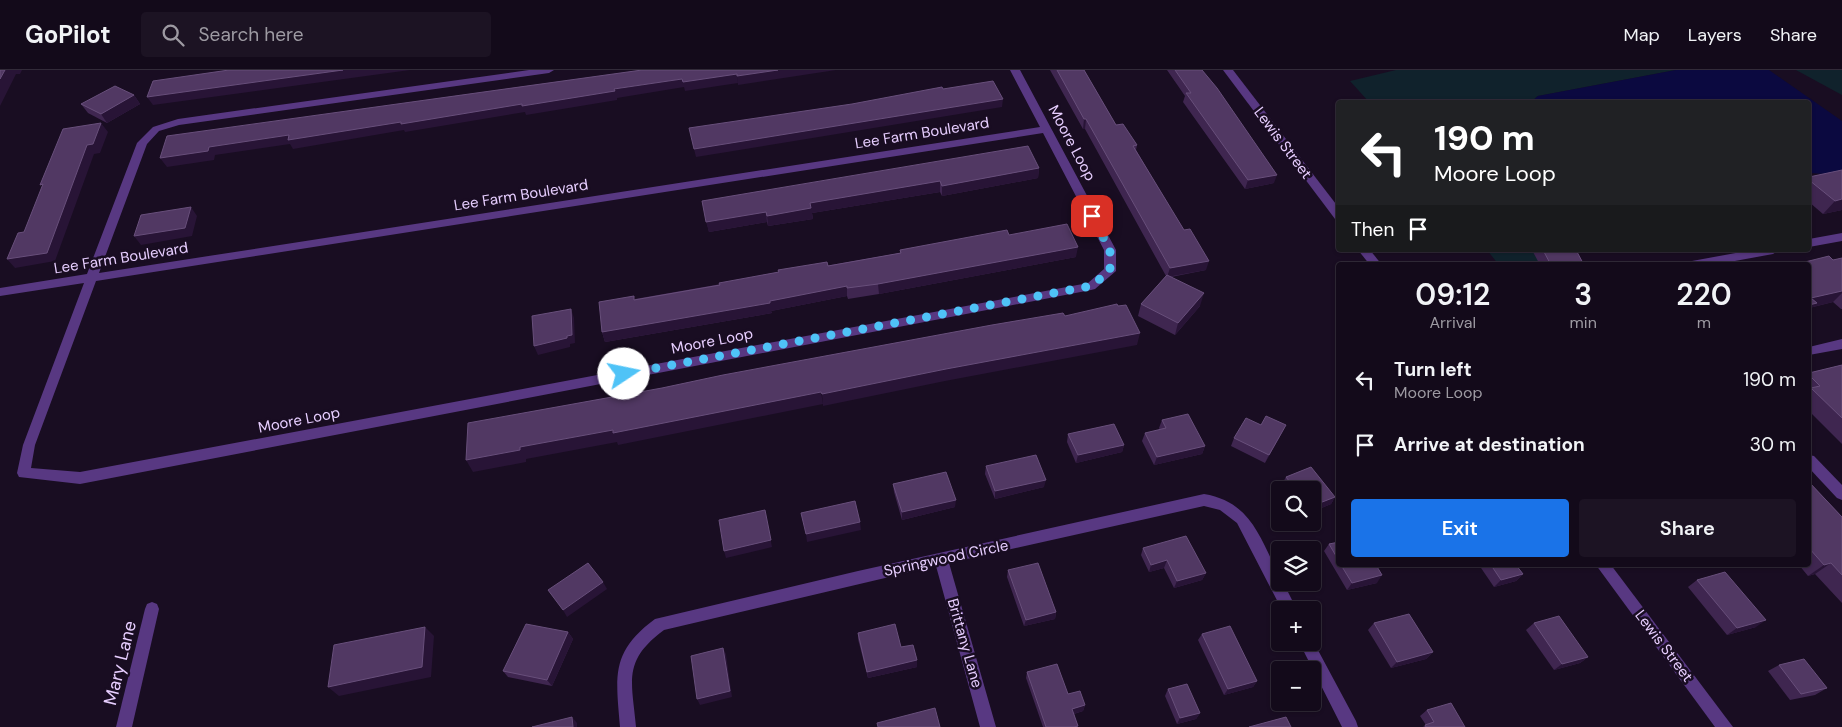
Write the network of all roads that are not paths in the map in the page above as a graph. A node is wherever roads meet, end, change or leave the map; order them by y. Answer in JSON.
{"nodes":[{"id":1,"x":549,"y":70,"type":"edge"},
{"id":2,"x":1015,"y":70,"type":"edge"},
{"id":3,"x":1228,"y":70,"type":"edge"},
{"id":4,"x":1047,"y":129,"type":"junction"},
{"id":5,"x":1336,"y":212,"type":"edge"},
{"id":6,"x":1842,"y":237,"type":"edge"},
{"id":7,"x":1811,"y":243,"type":"edge"},
{"id":8,"x":1366,"y":252,"type":"edge"},
{"id":9,"x":1762,"y":252,"type":"edge"},
{"id":10,"x":1374,"y":262,"type":"edge"},
{"id":11,"x":1708,"y":262,"type":"edge"},
{"id":12,"x":93,"y":277,"type":"junction"},
{"id":13,"x":0,"y":292,"type":"edge"},
{"id":14,"x":1842,"y":344,"type":"edge"},
{"id":15,"x":1811,"y":351,"type":"edge"},
{"id":16,"x":1811,"y":462,"type":"edge"},
{"id":17,"x":1842,"y":494,"type":"edge"},
{"id":18,"x":941,"y":559,"type":"junction"},
{"id":19,"x":1605,"y":567,"type":"edge"},
{"id":20,"x":1285,"y":601,"type":"edge"},
{"id":21,"x":152,"y":608,"type":"dead end"},
{"id":22,"x":1311,"y":651,"type":"edge"},
{"id":23,"x":124,"y":727,"type":"edge"},
{"id":24,"x":628,"y":727,"type":"edge"},
{"id":25,"x":988,"y":727,"type":"edge"},
{"id":26,"x":1350,"y":727,"type":"edge"},
{"id":27,"x":1725,"y":727,"type":"edge"}],
"edges":[{"from":1,"to":12,"type":"street","name":"Moore Loop"},
{"from":2,"to":4,"type":"street","name":"Moore Loop"},
{"from":3,"to":5,"type":"street","name":"Lewis Street"},
{"from":4,"to":12,"type":"street","name":"Lee Farm Boulevard"},
{"from":4,"to":12,"type":"street","name":"Moore Loop"},
{"from":6,"to":7,"type":"street"},
{"from":8,"to":10,"type":"street"},
{"from":9,"to":11,"type":"street"},
{"from":12,"to":13,"type":"street","name":"Lee Farm Boulevard"},
{"from":14,"to":15,"type":"street"},
{"from":16,"to":17,"type":"street"},
{"from":18,"to":20,"type":"street","name":"Springwood Circle"},
{"from":18,"to":24,"type":"street","name":"Springwood Circle"},
{"from":18,"to":25,"type":"street","name":"Brittany Lane"},
{"from":19,"to":27,"type":"street","name":"Lewis Street"},
{"from":21,"to":23,"type":"street","name":"Mary Lane"},
{"from":22,"to":26,"type":"street"}]}
